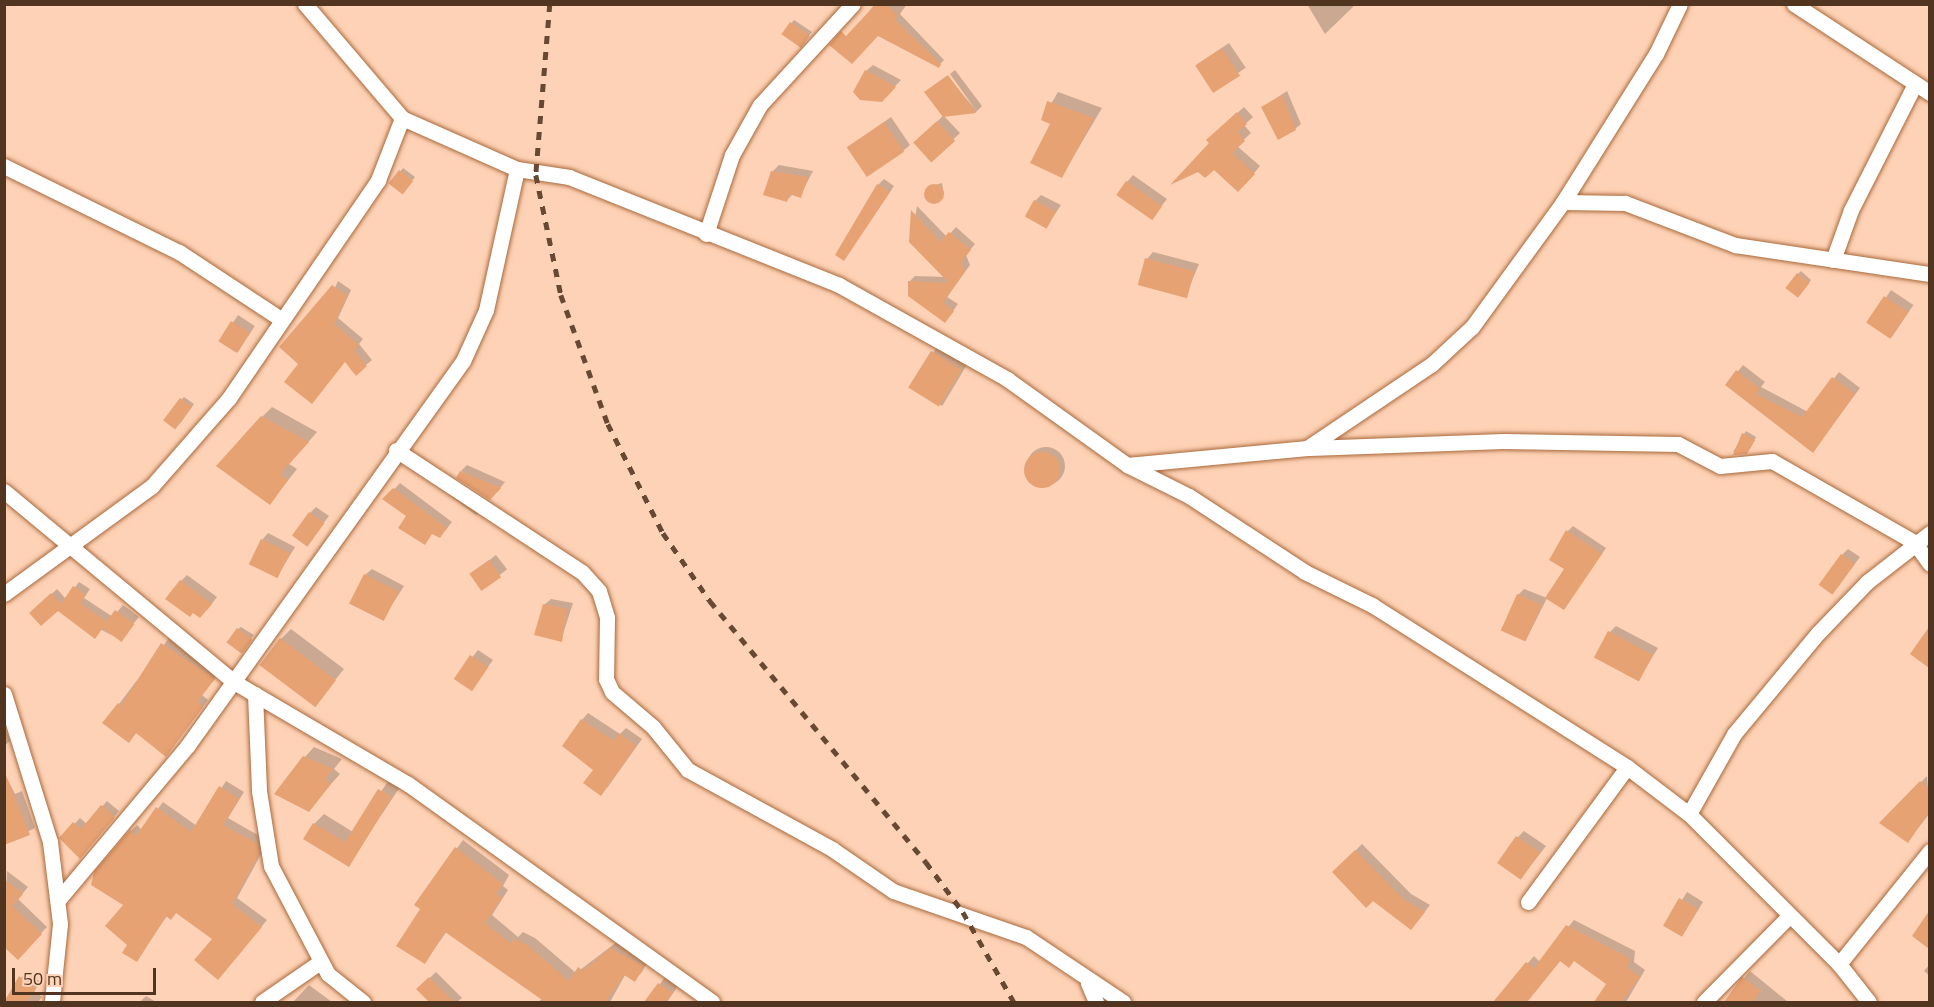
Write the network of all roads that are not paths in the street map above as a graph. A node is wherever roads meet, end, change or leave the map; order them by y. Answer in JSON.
{"nodes":[{"id":1,"x":305,"y":4,"type":"edge"},
{"id":2,"x":853,"y":4,"type":"edge"},
{"id":3,"x":1680,"y":4,"type":"edge"},
{"id":4,"x":1794,"y":4,"type":"edge"},
{"id":5,"x":1915,"y":84,"type":"junction"},
{"id":6,"x":1929,"y":93,"type":"edge"},
{"id":7,"x":402,"y":118,"type":"junction"},
{"id":8,"x":4,"y":166,"type":"edge"},
{"id":9,"x":518,"y":169,"type":"junction"},
{"id":10,"x":1563,"y":202,"type":"junction"},
{"id":11,"x":706,"y":234,"type":"junction"},
{"id":12,"x":1833,"y":260,"type":"junction"},
{"id":13,"x":1929,"y":274,"type":"edge"},
{"id":14,"x":282,"y":320,"type":"junction"},
{"id":15,"x":1307,"y":448,"type":"junction"},
{"id":16,"x":396,"y":450,"type":"junction"},
{"id":17,"x":1127,"y":465,"type":"junction"},
{"id":18,"x":4,"y":491,"type":"edge"},
{"id":19,"x":1929,"y":533,"type":"edge"},
{"id":20,"x":1914,"y":542,"type":"junction"},
{"id":21,"x":72,"y":548,"type":"junction"},
{"id":22,"x":1929,"y":564,"type":"edge"},
{"id":23,"x":4,"y":594,"type":"edge"},
{"id":24,"x":234,"y":682,"type":"junction"},
{"id":25,"x":4,"y":694,"type":"edge"},
{"id":26,"x":255,"y":694,"type":"junction"},
{"id":27,"x":1627,"y":767,"type":"junction"},
{"id":28,"x":1689,"y":814,"type":"junction"},
{"id":29,"x":1929,"y":851,"type":"edge"},
{"id":30,"x":59,"y":899,"type":"junction"},
{"id":31,"x":1528,"y":902,"type":"dead end"},
{"id":32,"x":1789,"y":916,"type":"junction"},
{"id":33,"x":320,"y":962,"type":"junction"},
{"id":34,"x":1839,"y":964,"type":"junction"},
{"id":35,"x":1088,"y":983,"type":"junction"},
{"id":36,"x":52,"y":1002,"type":"edge"},
{"id":37,"x":262,"y":1002,"type":"edge"},
{"id":38,"x":363,"y":1002,"type":"edge"},
{"id":39,"x":712,"y":1002,"type":"edge"},
{"id":40,"x":1096,"y":1002,"type":"edge"},
{"id":41,"x":1123,"y":1002,"type":"edge"},
{"id":42,"x":1704,"y":1002,"type":"edge"},
{"id":43,"x":1869,"y":1002,"type":"edge"}],
"edges":[{"from":1,"to":7,"type":"street"},
{"from":2,"to":11,"type":"street"},
{"from":3,"to":10,"type":"street"},
{"from":4,"to":5,"type":"street"},
{"from":5,"to":6,"type":"street"},
{"from":5,"to":12,"type":"street"},
{"from":7,"to":9,"type":"street"},
{"from":7,"to":14,"type":"street"},
{"from":8,"to":14,"type":"street"},
{"from":9,"to":11,"type":"street"},
{"from":9,"to":16,"type":"street"},
{"from":10,"to":12,"type":"street"},
{"from":10,"to":15,"type":"street"},
{"from":11,"to":17,"type":"street"},
{"from":12,"to":13,"type":"street"},
{"from":14,"to":21,"type":"street"},
{"from":15,"to":17,"type":"street"},
{"from":15,"to":20,"type":"street"},
{"from":16,"to":24,"type":"street"},
{"from":16,"to":35,"type":"street"},
{"from":17,"to":27,"type":"street"},
{"from":18,"to":21,"type":"street"},
{"from":19,"to":20,"type":"street"},
{"from":20,"to":22,"type":"street"},
{"from":20,"to":28,"type":"street"},
{"from":21,"to":23,"type":"street"},
{"from":21,"to":24,"type":"street"},
{"from":24,"to":26,"type":"street"},
{"from":24,"to":30,"type":"street"},
{"from":25,"to":30,"type":"street"},
{"from":26,"to":33,"type":"street"},
{"from":26,"to":39,"type":"street"},
{"from":27,"to":28,"type":"street"},
{"from":27,"to":31,"type":"street"},
{"from":28,"to":32,"type":"street"},
{"from":29,"to":34,"type":"street"},
{"from":30,"to":36,"type":"street"},
{"from":32,"to":34,"type":"street"},
{"from":32,"to":42,"type":"street"},
{"from":33,"to":37,"type":"street"},
{"from":33,"to":38,"type":"street"},
{"from":34,"to":43,"type":"street"},
{"from":35,"to":40,"type":"street"},
{"from":35,"to":41,"type":"street"}]}
